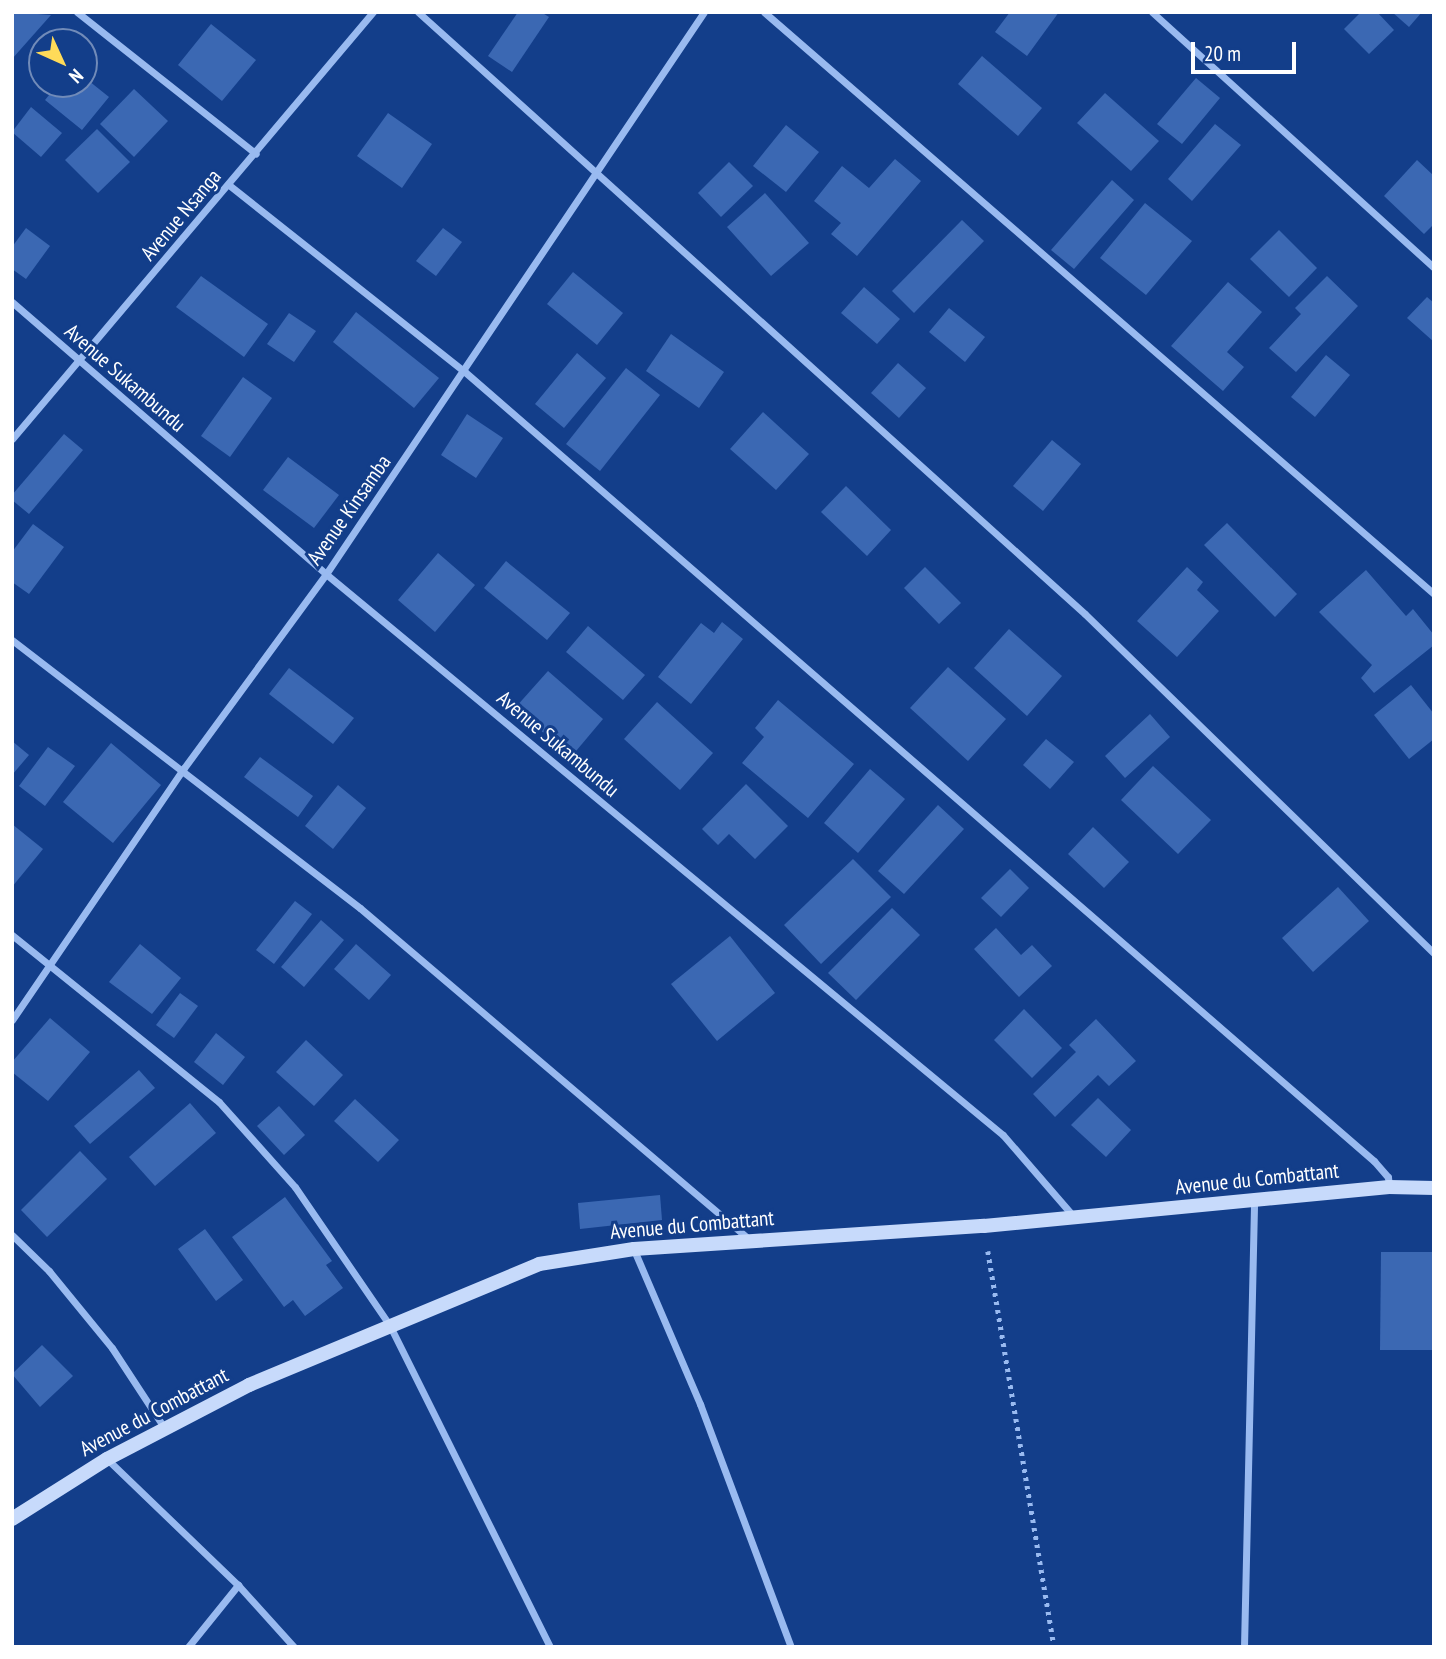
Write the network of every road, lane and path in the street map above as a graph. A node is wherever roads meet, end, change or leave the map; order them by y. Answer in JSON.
{"nodes":[{"id":1,"x":77,"y":12,"type":"edge"},
{"id":2,"x":373,"y":12,"type":"edge"},
{"id":3,"x":418,"y":12,"type":"edge"},
{"id":4,"x":704,"y":12,"type":"edge"},
{"id":5,"x":764,"y":12,"type":"edge"},
{"id":6,"x":1153,"y":13,"type":"edge"},
{"id":7,"x":256,"y":154,"type":"junction"},
{"id":8,"x":599,"y":174,"type":"junction"},
{"id":9,"x":229,"y":185,"type":"junction"},
{"id":10,"x":1434,"y":268,"type":"edge"},
{"id":11,"x":12,"y":302,"type":"edge"},
{"id":12,"x":80,"y":362,"type":"junction"},
{"id":13,"x":465,"y":372,"type":"junction"},
{"id":14,"x":12,"y":439,"type":"edge"},
{"id":15,"x":326,"y":574,"type":"junction"},
{"id":16,"x":1434,"y":594,"type":"edge"},
{"id":17,"x":12,"y":640,"type":"edge"},
{"id":18,"x":184,"y":768,"type":"junction"},
{"id":19,"x":12,"y":935,"type":"edge"},
{"id":20,"x":1434,"y":953,"type":"edge"},
{"id":21,"x":51,"y":964,"type":"junction"},
{"id":22,"x":12,"y":1020,"type":"edge"},
{"id":23,"x":1390,"y":1187,"type":"junction"},
{"id":24,"x":1434,"y":1188,"type":"edge"},
{"id":25,"x":1254,"y":1201,"type":"junction"},
{"id":26,"x":1075,"y":1218,"type":"junction"},
{"id":27,"x":984,"y":1226,"type":"junction"},
{"id":28,"x":12,"y":1236,"type":"edge"},
{"id":29,"x":750,"y":1240,"type":"junction"},
{"id":30,"x":634,"y":1249,"type":"junction"},
{"id":31,"x":390,"y":1326,"type":"junction"},
{"id":32,"x":165,"y":1430,"type":"junction"},
{"id":33,"x":107,"y":1459,"type":"junction"},
{"id":34,"x":12,"y":1519,"type":"edge"},
{"id":35,"x":238,"y":1585,"type":"junction"},
{"id":36,"x":188,"y":1647,"type":"edge"},
{"id":37,"x":294,"y":1647,"type":"edge"},
{"id":38,"x":550,"y":1647,"type":"edge"},
{"id":39,"x":790,"y":1647,"type":"edge"},
{"id":40,"x":1054,"y":1647,"type":"edge"},
{"id":41,"x":1244,"y":1647,"type":"edge"}],
"edges":[{"from":1,"to":7,"type":"street"},
{"from":2,"to":7,"type":"street","name":"Avenue Nsanga"},
{"from":3,"to":8,"type":"street"},
{"from":4,"to":8,"type":"street","name":"Avenue Kinsamba"},
{"from":5,"to":16,"type":"street"},
{"from":6,"to":10,"type":"street"},
{"from":7,"to":9,"type":"street","name":"Avenue Nsanga"},
{"from":8,"to":13,"type":"street","name":"Avenue Kinsamba"},
{"from":8,"to":20,"type":"street"},
{"from":9,"to":12,"type":"street","name":"Avenue Nsanga"},
{"from":9,"to":13,"type":"street"},
{"from":11,"to":12,"type":"street","name":"Avenue Sukambundu"},
{"from":12,"to":14,"type":"street","name":"Avenue Nsanga"},
{"from":12,"to":15,"type":"street","name":"Avenue Sukambundu"},
{"from":13,"to":15,"type":"street","name":"Avenue Kinsamba"},
{"from":13,"to":23,"type":"street"},
{"from":15,"to":18,"type":"street","name":"Avenue Kinsamba"},
{"from":15,"to":26,"type":"street","name":"Avenue Sukambundu"},
{"from":17,"to":18,"type":"street"},
{"from":18,"to":21,"type":"street","name":"Avenue Kinsamba"},
{"from":18,"to":29,"type":"street"},
{"from":19,"to":21,"type":"street"},
{"from":21,"to":22,"type":"street","name":"Avenue Kinsamba"},
{"from":21,"to":31,"type":"street"},
{"from":23,"to":24,"type":"street","name":"Avenue du Combattant"},
{"from":23,"to":25,"type":"street","name":"Avenue du Combattant"},
{"from":25,"to":26,"type":"street","name":"Avenue du Combattant"},
{"from":25,"to":41,"type":"street"},
{"from":26,"to":27,"type":"street","name":"Avenue du Combattant"},
{"from":27,"to":29,"type":"street","name":"Avenue du Combattant"},
{"from":27,"to":40,"type":"path"},
{"from":28,"to":32,"type":"street"},
{"from":29,"to":30,"type":"street","name":"Avenue du Combattant"},
{"from":30,"to":31,"type":"street","name":"Avenue du Combattant"},
{"from":30,"to":39,"type":"street"},
{"from":31,"to":32,"type":"street","name":"Avenue du Combattant"},
{"from":31,"to":38,"type":"street"},
{"from":32,"to":33,"type":"street","name":"Avenue du Combattant"},
{"from":33,"to":34,"type":"street","name":"Avenue du Combattant"},
{"from":33,"to":35,"type":"street"},
{"from":35,"to":36,"type":"street"},
{"from":35,"to":37,"type":"street"}]}
